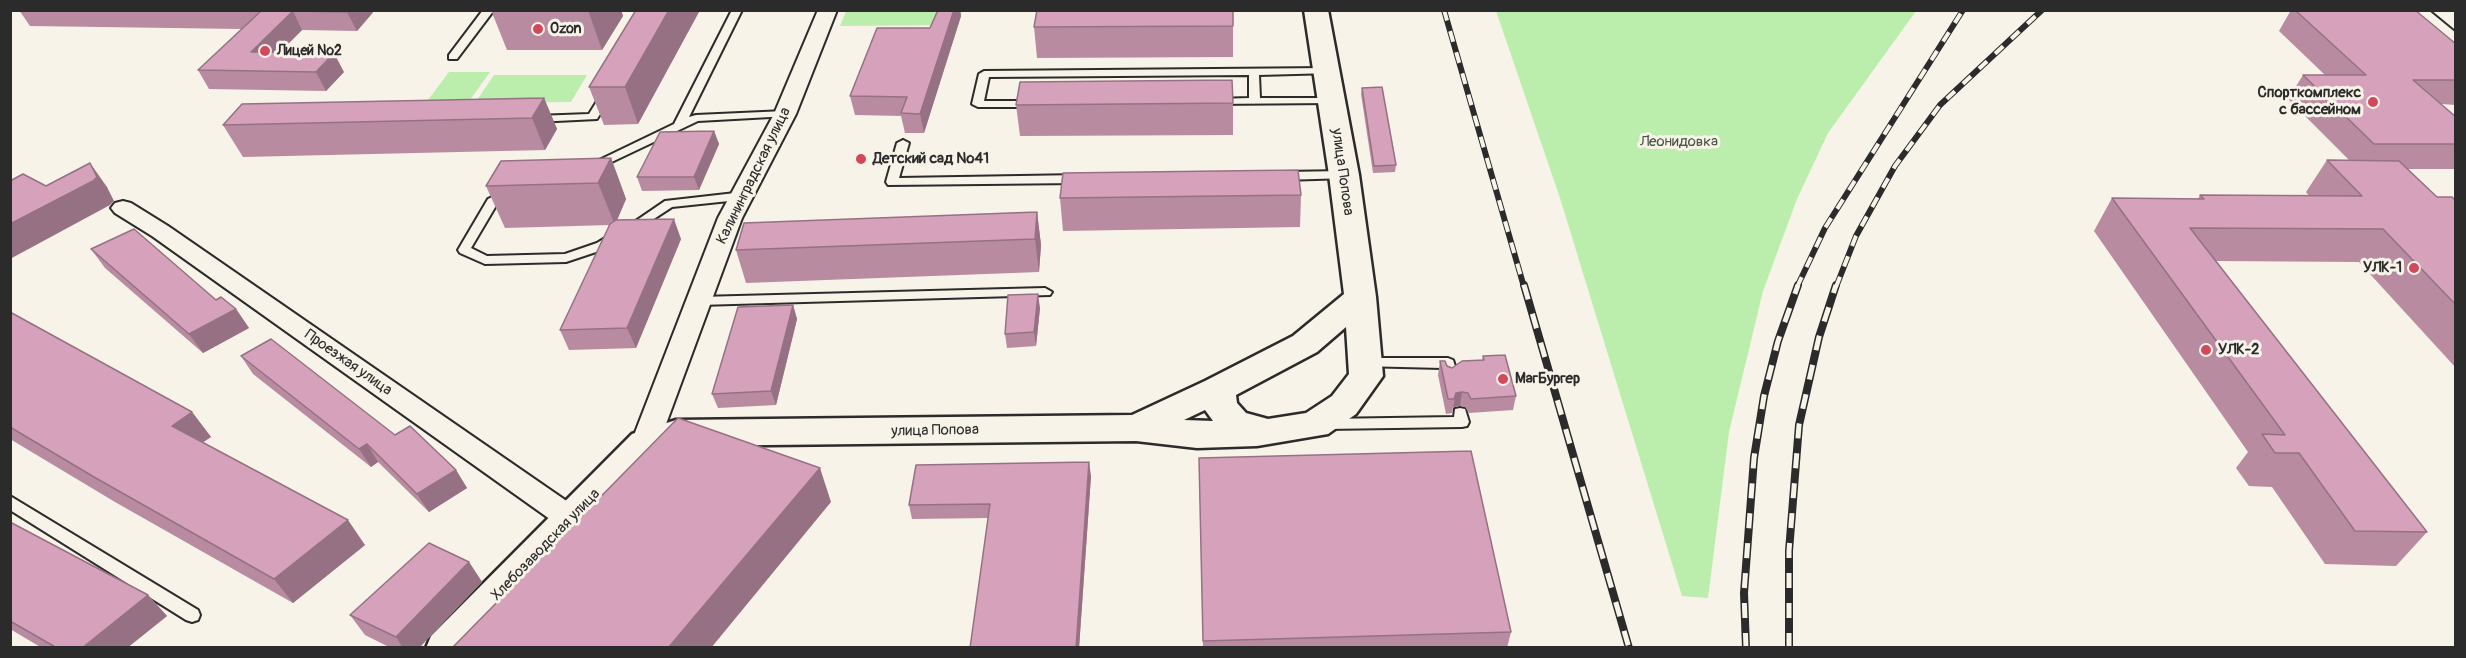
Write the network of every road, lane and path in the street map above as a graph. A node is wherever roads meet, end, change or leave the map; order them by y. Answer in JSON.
{"nodes":[{"id":1,"x":489,"y":10,"type":"edge"},
{"id":2,"x":737,"y":10,"type":"edge"},
{"id":3,"x":828,"y":10,"type":"edge"},
{"id":4,"x":1316,"y":10,"type":"edge"},
{"id":5,"x":2416,"y":10,"type":"edge"},
{"id":6,"x":2456,"y":43,"type":"edge"},
{"id":7,"x":453,"y":57,"type":"dead end"},
{"id":8,"x":1328,"y":71,"type":"junction"},
{"id":9,"x":1254,"y":72,"type":"junction"},
{"id":10,"x":614,"y":82,"type":"edge"},
{"id":11,"x":1332,"y":100,"type":"junction"},
{"id":12,"x":1208,"y":102,"type":"edge"},
{"id":13,"x":1255,"y":102,"type":"junction"},
{"id":14,"x":1042,"y":104,"type":"edge"},
{"id":15,"x":785,"y":114,"type":"junction"},
{"id":16,"x":523,"y":119,"type":"edge"},
{"id":17,"x":679,"y":126,"type":"junction"},
{"id":18,"x":903,"y":143,"type":"dead end"},
{"id":19,"x":585,"y":170,"type":"edge"},
{"id":20,"x":1344,"y":175,"type":"junction"},
{"id":21,"x":1267,"y":177,"type":"edge"},
{"id":22,"x":1093,"y":179,"type":"edge"},
{"id":23,"x":517,"y":189,"type":"edge"},
{"id":24,"x":744,"y":196,"type":"junction"},
{"id":25,"x":123,"y":208,"type":"dead end"},
{"id":26,"x":1045,"y":292,"type":"dead end"},
{"id":27,"x":1360,"y":297,"type":"junction"},
{"id":28,"x":699,"y":302,"type":"junction"},
{"id":29,"x":1305,"y":344,"type":"junction"},
{"id":30,"x":1365,"y":370,"type":"junction"},
{"id":31,"x":1451,"y":375,"type":"edge"},
{"id":32,"x":1217,"y":390,"type":"junction"},
{"id":33,"x":1460,"y":413,"type":"dead end"},
{"id":34,"x":1314,"y":425,"type":"junction"},
{"id":35,"x":1137,"y":428,"type":"junction"},
{"id":36,"x":1268,"y":432,"type":"junction"},
{"id":37,"x":645,"y":443,"type":"junction"},
{"id":38,"x":10,"y":502,"type":"edge"},
{"id":39,"x":571,"y":519,"type":"junction"},
{"id":40,"x":192,"y":615,"type":"dead end"},
{"id":41,"x":446,"y":648,"type":"edge"}],
"edges":[{"from":1,"to":7,"type":"lane"},
{"from":2,"to":17,"type":"lane"},
{"from":3,"to":15,"type":"street","name":"Калининградская улица"},
{"from":4,"to":8,"type":"street","name":"улица Попова"},
{"from":5,"to":6,"type":"street"},
{"from":8,"to":9,"type":"lane"},
{"from":8,"to":11,"type":"street","name":"улица Попова"},
{"from":9,"to":13,"type":"lane"},
{"from":9,"to":14,"type":"lane"},
{"from":10,"to":16,"type":"lane"},
{"from":11,"to":13,"type":"lane"},
{"from":11,"to":20,"type":"street","name":"улица Попова"},
{"from":12,"to":13,"type":"lane"},
{"from":15,"to":17,"type":"lane"},
{"from":15,"to":24,"type":"street","name":"Калининградская улица"},
{"from":17,"to":19,"type":"lane"},
{"from":18,"to":22,"type":"lane"},
{"from":20,"to":21,"type":"lane"},
{"from":20,"to":27,"type":"street","name":"улица Попова"},
{"from":23,"to":24,"type":"lane"},
{"from":24,"to":28,"type":"street","name":"Калининградская улица"},
{"from":25,"to":39,"type":"street","name":"Проезжая улица"},
{"from":26,"to":28,"type":"lane"},
{"from":27,"to":29,"type":"street","name":"улица Попова"},
{"from":27,"to":30,"type":"street"},
{"from":28,"to":37,"type":"street","name":"Калининградская улица"},
{"from":29,"to":30,"type":"street"},
{"from":29,"to":32,"type":"street","name":"улица Попова"},
{"from":30,"to":31,"type":"lane"},
{"from":30,"to":34,"type":"street"},
{"from":32,"to":35,"type":"street","name":"улица Попова"},
{"from":32,"to":36,"type":"street"},
{"from":33,"to":34,"type":"lane"},
{"from":34,"to":36,"type":"street"},
{"from":35,"to":36,"type":"street"},
{"from":35,"to":37,"type":"street","name":"улица Попова"},
{"from":37,"to":39,"type":"street","name":"Хлебозаводская улица"},
{"from":38,"to":40,"type":"lane"},
{"from":39,"to":41,"type":"street","name":"Хлебозаводская улица"}]}
